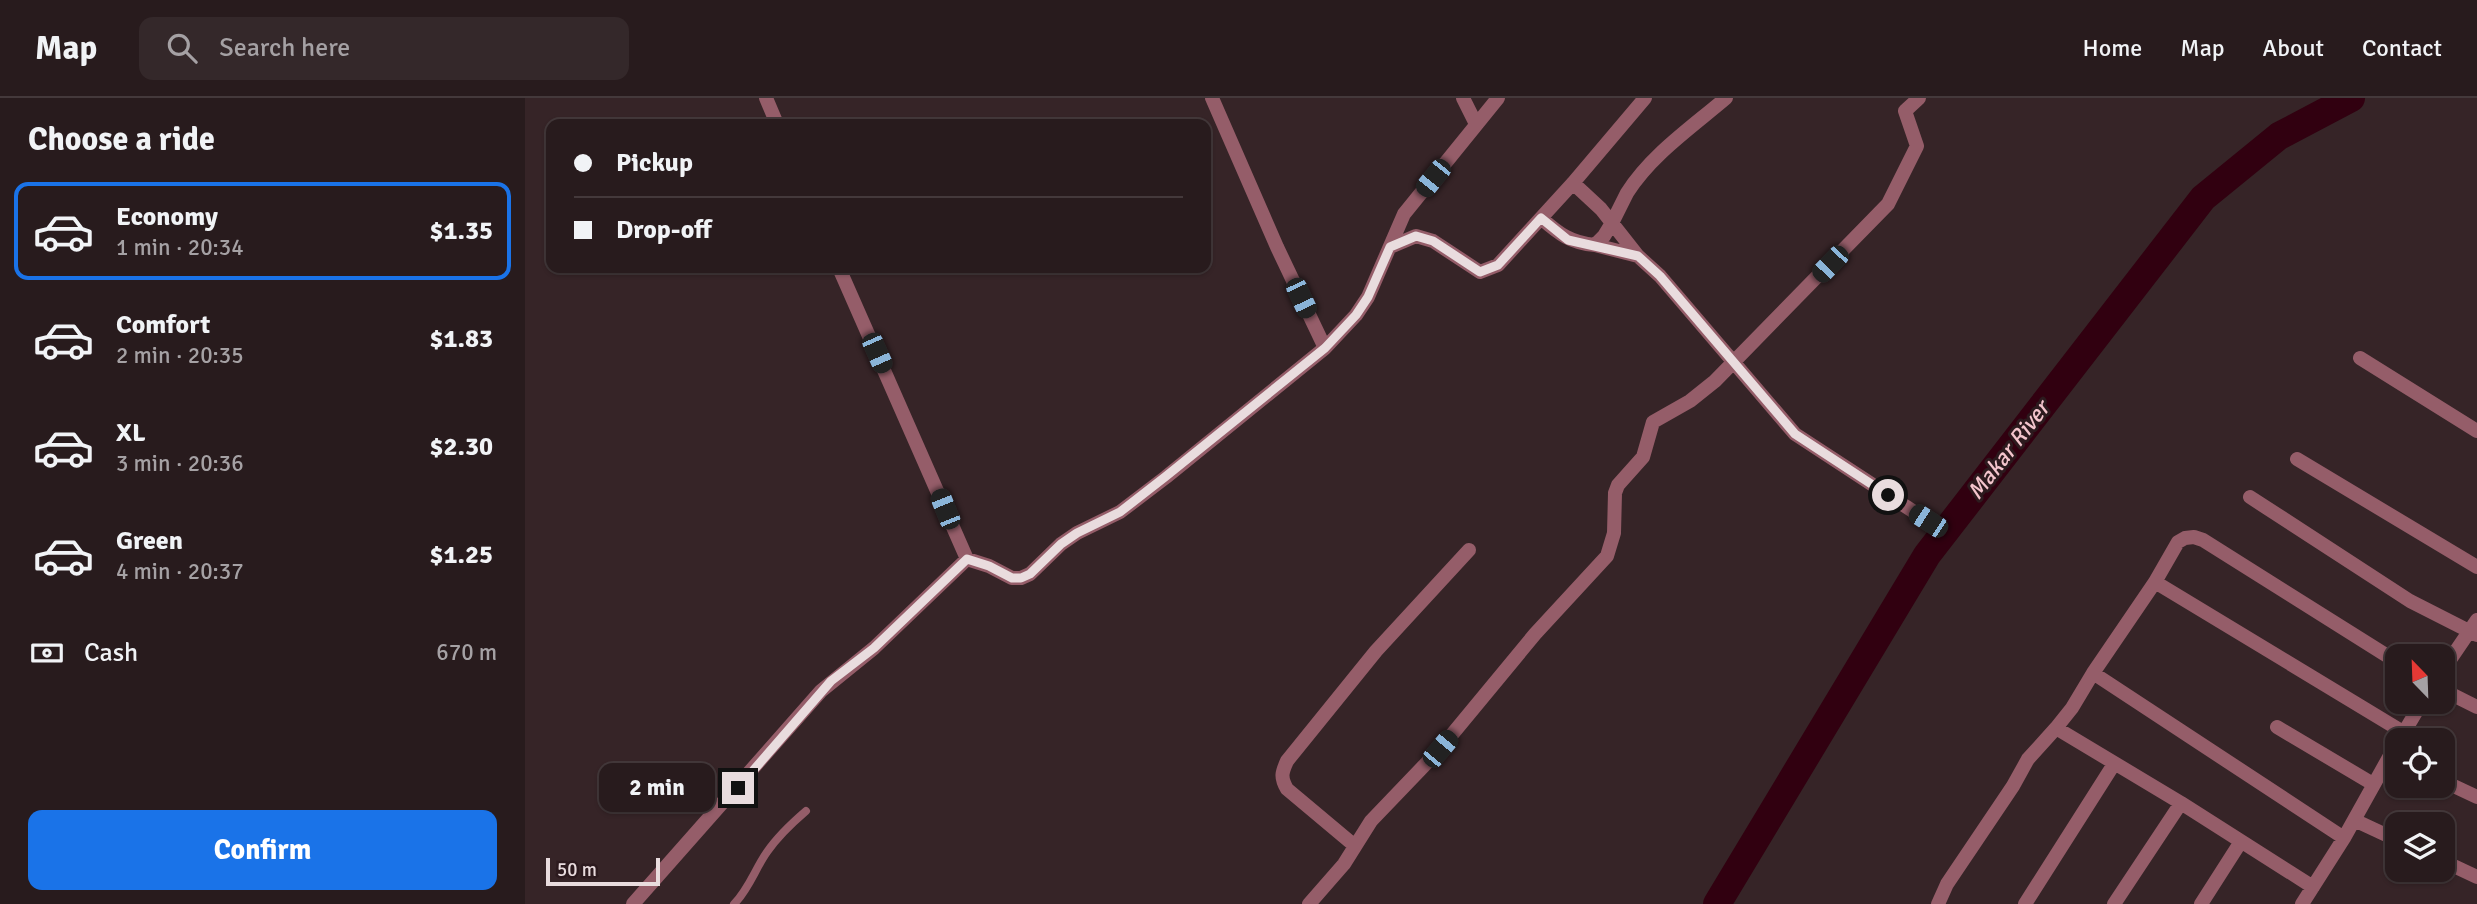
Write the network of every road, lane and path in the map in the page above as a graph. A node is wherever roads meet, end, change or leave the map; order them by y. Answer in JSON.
{"nodes":[{"id":1,"x":766,"y":98,"type":"edge"},
{"id":2,"x":1212,"y":98,"type":"edge"},
{"id":3,"x":1463,"y":98,"type":"edge"},
{"id":4,"x":1498,"y":98,"type":"edge"},
{"id":5,"x":1645,"y":98,"type":"edge"},
{"id":6,"x":1726,"y":98,"type":"edge"},
{"id":7,"x":1919,"y":98,"type":"edge"},
{"id":8,"x":776,"y":119,"type":"edge"},
{"id":9,"x":1476,"y":124,"type":"junction"},
{"id":10,"x":1573,"y":183,"type":"junction"},
{"id":11,"x":1404,"y":214,"type":"junction"},
{"id":12,"x":1541,"y":218,"type":"junction"},
{"id":13,"x":1612,"y":223,"type":"junction"},
{"id":14,"x":1416,"y":236,"type":"junction"},
{"id":15,"x":1595,"y":245,"type":"junction"},
{"id":16,"x":1390,"y":247,"type":"junction"},
{"id":17,"x":1638,"y":256,"type":"junction"},
{"id":18,"x":841,"y":273,"type":"edge"},
{"id":19,"x":1325,"y":348,"type":"junction"},
{"id":20,"x":2360,"y":358,"type":"dead end"},
{"id":21,"x":1734,"y":363,"type":"junction"},
{"id":22,"x":2477,"y":431,"type":"edge"},
{"id":23,"x":2297,"y":459,"type":"dead end"},
{"id":24,"x":2250,"y":497,"type":"dead end"},
{"id":25,"x":1928,"y":521,"type":"dead end"},
{"id":26,"x":1469,"y":550,"type":"dead end"},
{"id":27,"x":967,"y":559,"type":"junction"},
{"id":28,"x":2477,"y":567,"type":"edge"},
{"id":29,"x":2155,"y":582,"type":"junction"},
{"id":30,"x":2475,"y":629,"type":"edge"},
{"id":31,"x":2385,"y":654,"type":"edge"},
{"id":32,"x":2455,"y":655,"type":"edge"},
{"id":33,"x":2093,"y":673,"type":"junction"},
{"id":34,"x":2455,"y":696,"type":"edge"},
{"id":35,"x":2477,"y":707,"type":"edge"},
{"id":36,"x":2277,"y":727,"type":"dead end"},
{"id":37,"x":2056,"y":729,"type":"junction"},
{"id":38,"x":2385,"y":737,"type":"edge"},
{"id":39,"x":2114,"y":764,"type":"junction"},
{"id":40,"x":2385,"y":766,"type":"edge"},
{"id":41,"x":2373,"y":785,"type":"junction"},
{"id":42,"x":2455,"y":787,"type":"edge"},
{"id":43,"x":2477,"y":797,"type":"edge"},
{"id":44,"x":2181,"y":803,"type":"junction"},
{"id":45,"x":806,"y":811,"type":"dead end"},
{"id":46,"x":2354,"y":820,"type":"junction"},
{"id":47,"x":2385,"y":834,"type":"edge"},
{"id":48,"x":2344,"y":838,"type":"junction"},
{"id":49,"x":2240,"y":843,"type":"junction"},
{"id":50,"x":1355,"y":846,"type":"junction"},
{"id":51,"x":2455,"y":867,"type":"edge"},
{"id":52,"x":2477,"y":877,"type":"edge"},
{"id":53,"x":2313,"y":887,"type":"junction"},
{"id":54,"x":633,"y":904,"type":"edge"},
{"id":55,"x":734,"y":904,"type":"edge"},
{"id":56,"x":1309,"y":904,"type":"edge"},
{"id":57,"x":1938,"y":904,"type":"edge"},
{"id":58,"x":2025,"y":904,"type":"edge"},
{"id":59,"x":2114,"y":904,"type":"edge"},
{"id":60,"x":2201,"y":904,"type":"edge"},
{"id":61,"x":2302,"y":904,"type":"edge"}],
"edges":[{"from":1,"to":8,"type":"street"},
{"from":2,"to":19,"type":"street"},
{"from":3,"to":9,"type":"street"},
{"from":4,"to":9,"type":"street"},
{"from":5,"to":10,"type":"street"},
{"from":6,"to":13,"type":"street"},
{"from":7,"to":21,"type":"street"},
{"from":9,"to":11,"type":"street"},
{"from":10,"to":12,"type":"street"},
{"from":10,"to":13,"type":"street"},
{"from":11,"to":14,"type":"street"},
{"from":11,"to":16,"type":"street"},
{"from":12,"to":14,"type":"street"},
{"from":12,"to":15,"type":"street"},
{"from":13,"to":15,"type":"street"},
{"from":13,"to":17,"type":"street"},
{"from":14,"to":16,"type":"street"},
{"from":15,"to":17,"type":"street"},
{"from":16,"to":19,"type":"street"},
{"from":17,"to":21,"type":"street"},
{"from":18,"to":27,"type":"street"},
{"from":19,"to":27,"type":"street"},
{"from":20,"to":22,"type":"street"},
{"from":21,"to":25,"type":"street"},
{"from":21,"to":50,"type":"street"},
{"from":23,"to":28,"type":"street"},
{"from":24,"to":30,"type":"street"},
{"from":26,"to":50,"type":"street"},
{"from":27,"to":54,"type":"street"},
{"from":29,"to":31,"type":"street"},
{"from":29,"to":33,"type":"street"},
{"from":29,"to":38,"type":"street"},
{"from":30,"to":32,"type":"street"},
{"from":33,"to":37,"type":"street"},
{"from":33,"to":48,"type":"street"},
{"from":34,"to":35,"type":"street"},
{"from":36,"to":41,"type":"street"},
{"from":37,"to":39,"type":"street"},
{"from":37,"to":57,"type":"street"},
{"from":39,"to":44,"type":"street"},
{"from":39,"to":58,"type":"street"},
{"from":40,"to":41,"type":"street"},
{"from":41,"to":46,"type":"street"},
{"from":42,"to":43,"type":"street"},
{"from":44,"to":49,"type":"street"},
{"from":44,"to":59,"type":"street"},
{"from":45,"to":55,"type":"lane"},
{"from":46,"to":47,"type":"street"},
{"from":46,"to":48,"type":"street"},
{"from":48,"to":53,"type":"street"},
{"from":49,"to":53,"type":"street"},
{"from":49,"to":60,"type":"street"},
{"from":50,"to":56,"type":"street"},
{"from":51,"to":52,"type":"street"},
{"from":53,"to":61,"type":"street"}]}
